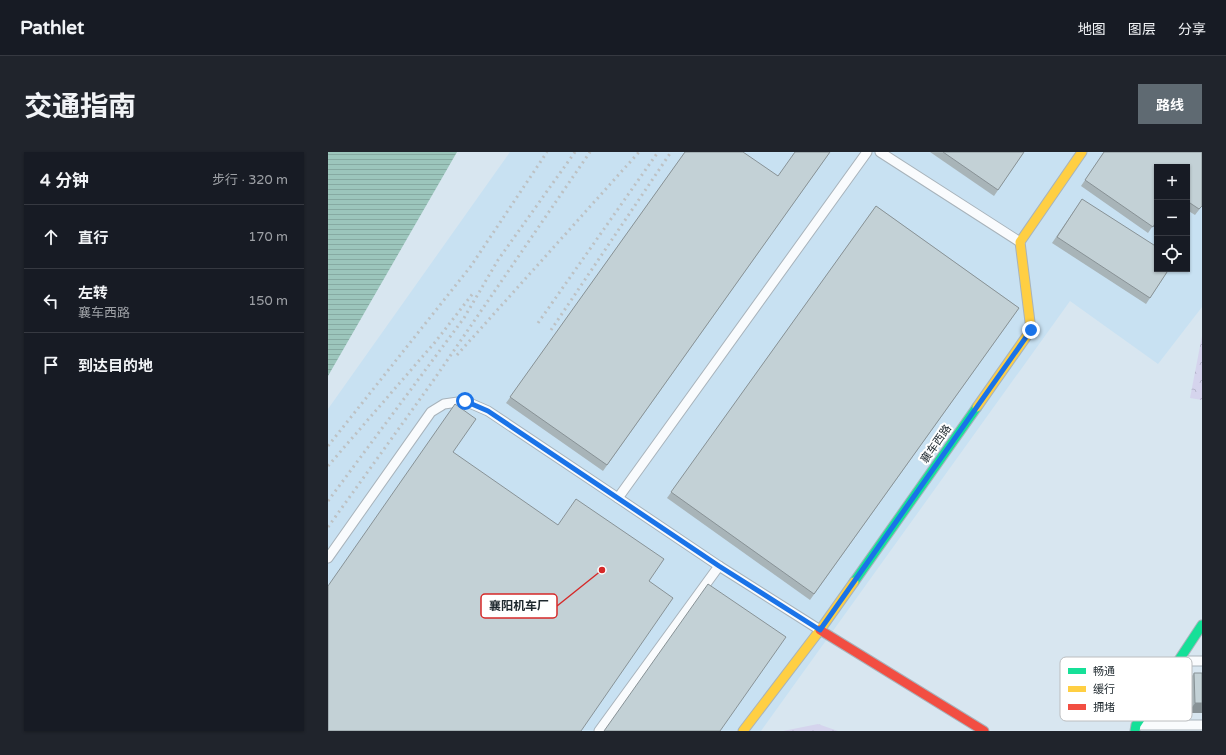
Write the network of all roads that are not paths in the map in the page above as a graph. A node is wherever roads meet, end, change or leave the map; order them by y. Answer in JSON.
{"nodes":[{"id":1,"x":867,"y":152,"type":"edge"},
{"id":2,"x":880,"y":152,"type":"edge"},
{"id":3,"x":1082,"y":152,"type":"edge"},
{"id":4,"x":1020,"y":242,"type":"junction"},
{"id":5,"x":618,"y":498,"type":"junction"},
{"id":6,"x":328,"y":558,"type":"edge"},
{"id":7,"x":719,"y":566,"type":"junction"},
{"id":8,"x":1202,"y":625,"type":"edge"},
{"id":9,"x":820,"y":630,"type":"junction"},
{"id":10,"x":1181,"y":657,"type":"edge"},
{"id":11,"x":1202,"y":725,"type":"edge"},
{"id":12,"x":1135,"y":728,"type":"edge"},
{"id":13,"x":598,"y":731,"type":"edge"},
{"id":14,"x":743,"y":731,"type":"edge"},
{"id":15,"x":984,"y":731,"type":"edge"}],
"edges":[{"from":1,"to":5,"type":"lane"},
{"from":2,"to":4,"type":"lane"},
{"from":3,"to":4,"type":"street"},
{"from":4,"to":9,"type":"street","name":"襄车西路"},
{"from":5,"to":6,"type":"lane"},
{"from":5,"to":7,"type":"lane"},
{"from":7,"to":9,"type":"lane"},
{"from":7,"to":13,"type":"lane"},
{"from":8,"to":10,"type":"street"},
{"from":9,"to":14,"type":"street","name":"襄车西路"},
{"from":9,"to":15,"type":"street"},
{"from":11,"to":12,"type":"lane"}]}
